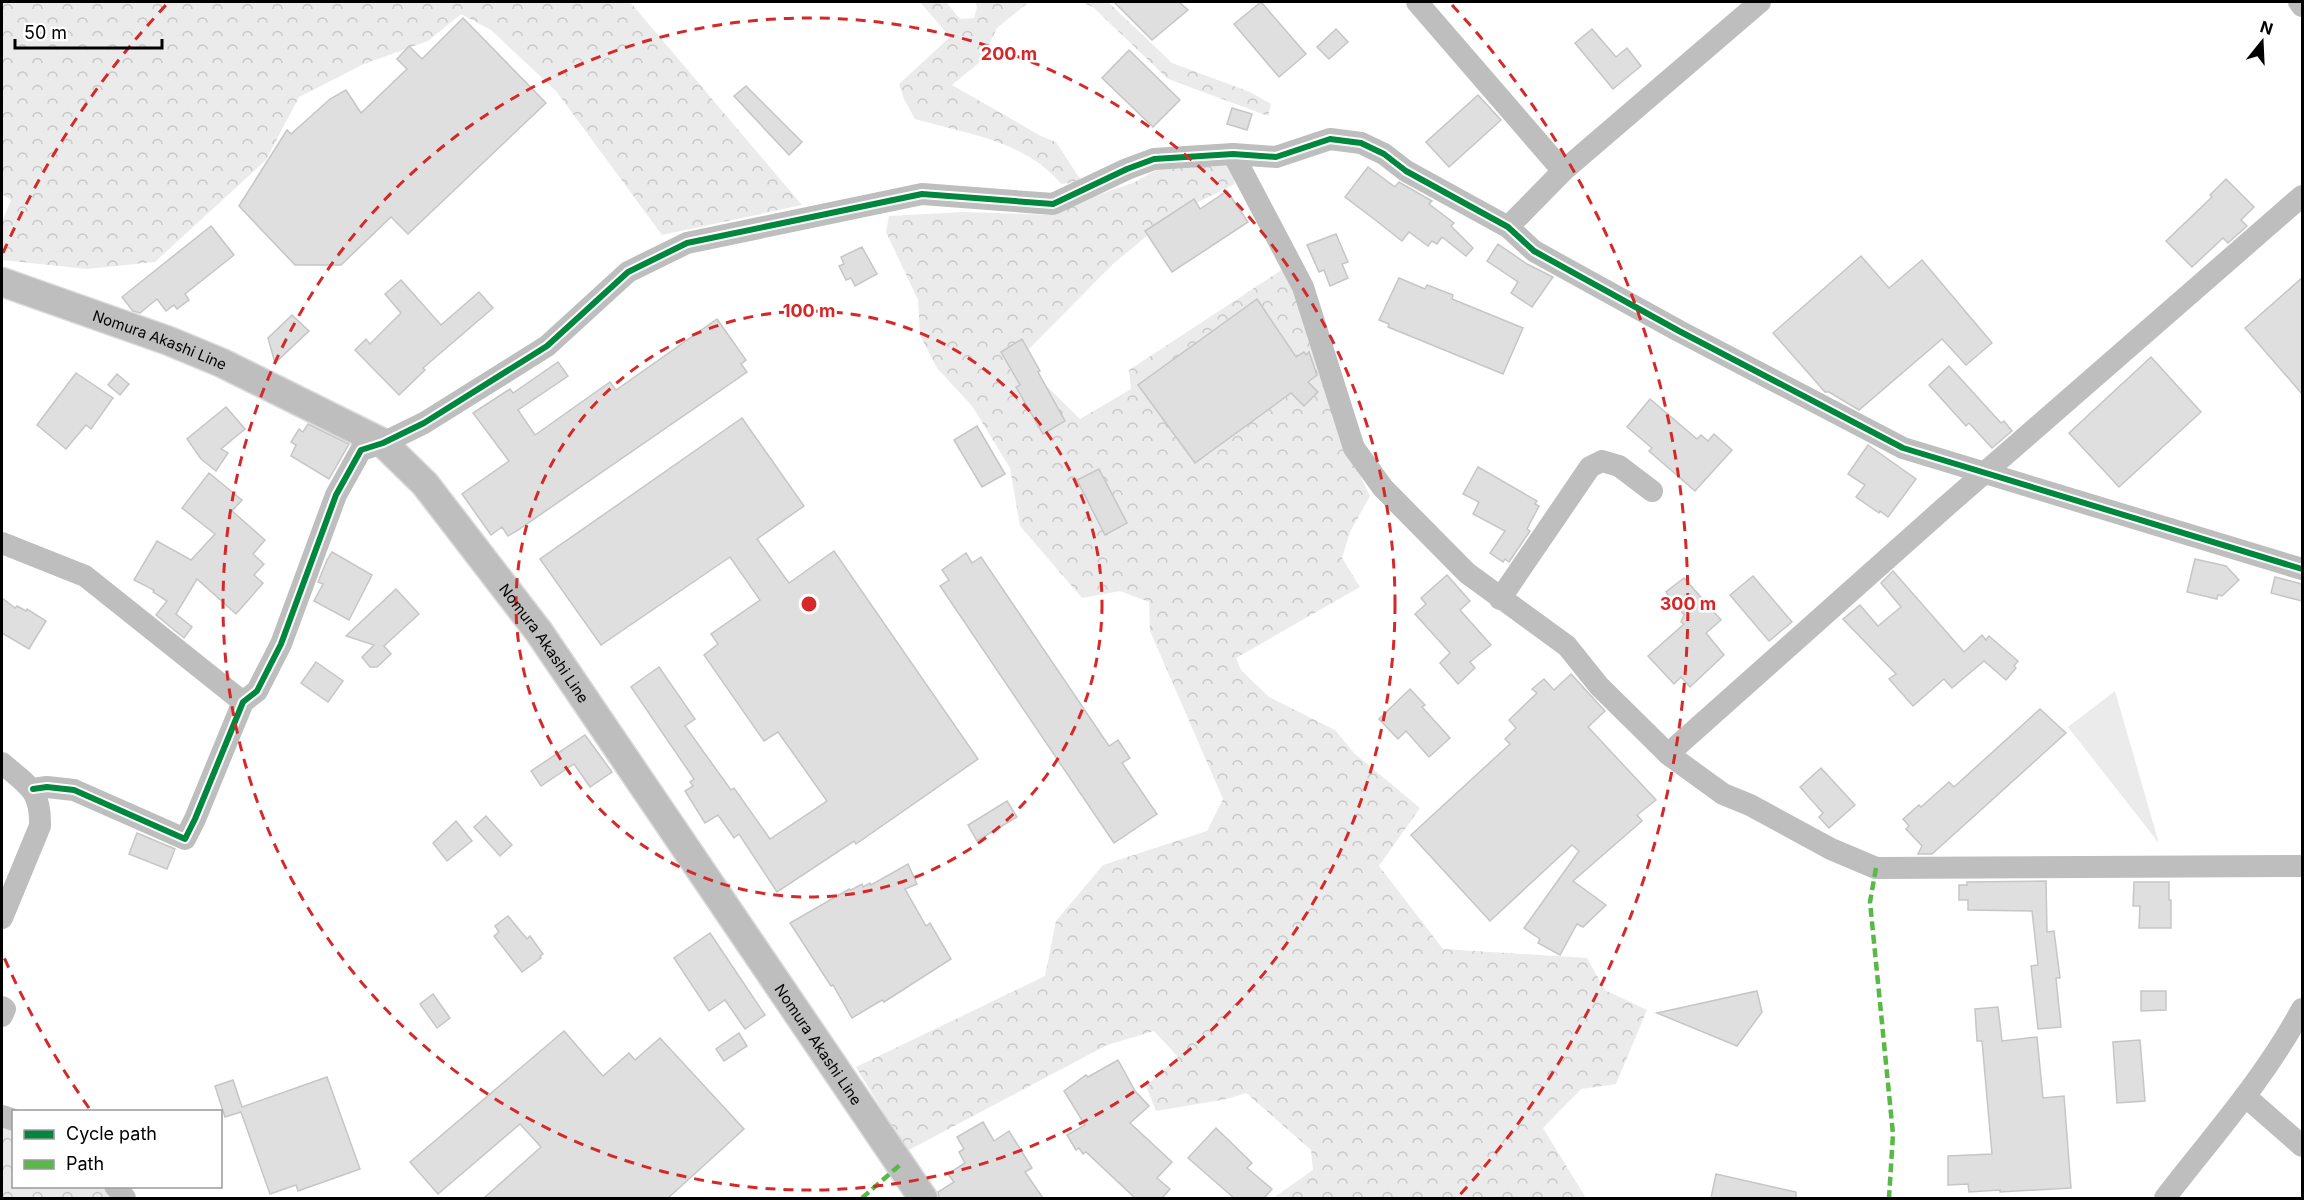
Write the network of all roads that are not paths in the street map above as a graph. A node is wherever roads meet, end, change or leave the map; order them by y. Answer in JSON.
{"nodes":[{"id":1,"x":1417,"y":2,"type":"edge"},
{"id":2,"x":1760,"y":2,"type":"edge"},
{"id":3,"x":2299,"y":2,"type":"edge"},
{"id":4,"x":2302,"y":6,"type":"edge"},
{"id":5,"x":1233,"y":154,"type":"junction"},
{"id":6,"x":1563,"y":171,"type":"junction"},
{"id":7,"x":2302,"y":196,"type":"edge"},
{"id":8,"x":1508,"y":227,"type":"junction"},
{"id":9,"x":2,"y":282,"type":"edge"},
{"id":10,"x":383,"y":443,"type":"junction"},
{"id":11,"x":1984,"y":473,"type":"junction"},
{"id":12,"x":1652,"y":491,"type":"dead end"},
{"id":13,"x":2,"y":543,"type":"edge"},
{"id":14,"x":2302,"y":569,"type":"edge"},
{"id":15,"x":1500,"y":599,"type":"junction"},
{"id":16,"x":243,"y":702,"type":"junction"},
{"id":17,"x":1668,"y":754,"type":"junction"},
{"id":18,"x":2,"y":763,"type":"edge"},
{"id":19,"x":33,"y":789,"type":"junction"},
{"id":20,"x":2302,"y":866,"type":"edge"},
{"id":21,"x":2,"y":918,"type":"edge"},
{"id":22,"x":2,"y":1006,"type":"edge"},
{"id":23,"x":2302,"y":1010,"type":"edge"},
{"id":24,"x":2,"y":1016,"type":"edge"},
{"id":25,"x":2245,"y":1096,"type":"junction"},
{"id":26,"x":2302,"y":1146,"type":"edge"},
{"id":27,"x":923,"y":1198,"type":"edge"},
{"id":28,"x":2165,"y":1198,"type":"edge"}],
"edges":[{"from":1,"to":6,"type":"street"},
{"from":2,"to":6,"type":"street"},
{"from":3,"to":4,"type":"street"},
{"from":5,"to":8,"type":"street"},
{"from":5,"to":10,"type":"street"},
{"from":5,"to":15,"type":"street"},
{"from":6,"to":8,"type":"street"},
{"from":7,"to":11,"type":"street"},
{"from":8,"to":11,"type":"street"},
{"from":9,"to":10,"type":"main road","name":"Nomura Akashi Line"},
{"from":10,"to":16,"type":"street"},
{"from":10,"to":27,"type":"main road","name":"Nomura Akashi Line"},
{"from":11,"to":14,"type":"street"},
{"from":11,"to":17,"type":"street"},
{"from":12,"to":15,"type":"street"},
{"from":13,"to":16,"type":"street"},
{"from":15,"to":17,"type":"street"},
{"from":16,"to":19,"type":"street"},
{"from":17,"to":20,"type":"street"},
{"from":18,"to":19,"type":"street"},
{"from":19,"to":21,"type":"street"},
{"from":22,"to":24,"type":"street"},
{"from":23,"to":25,"type":"street"},
{"from":25,"to":26,"type":"street"},
{"from":25,"to":28,"type":"street"}]}
